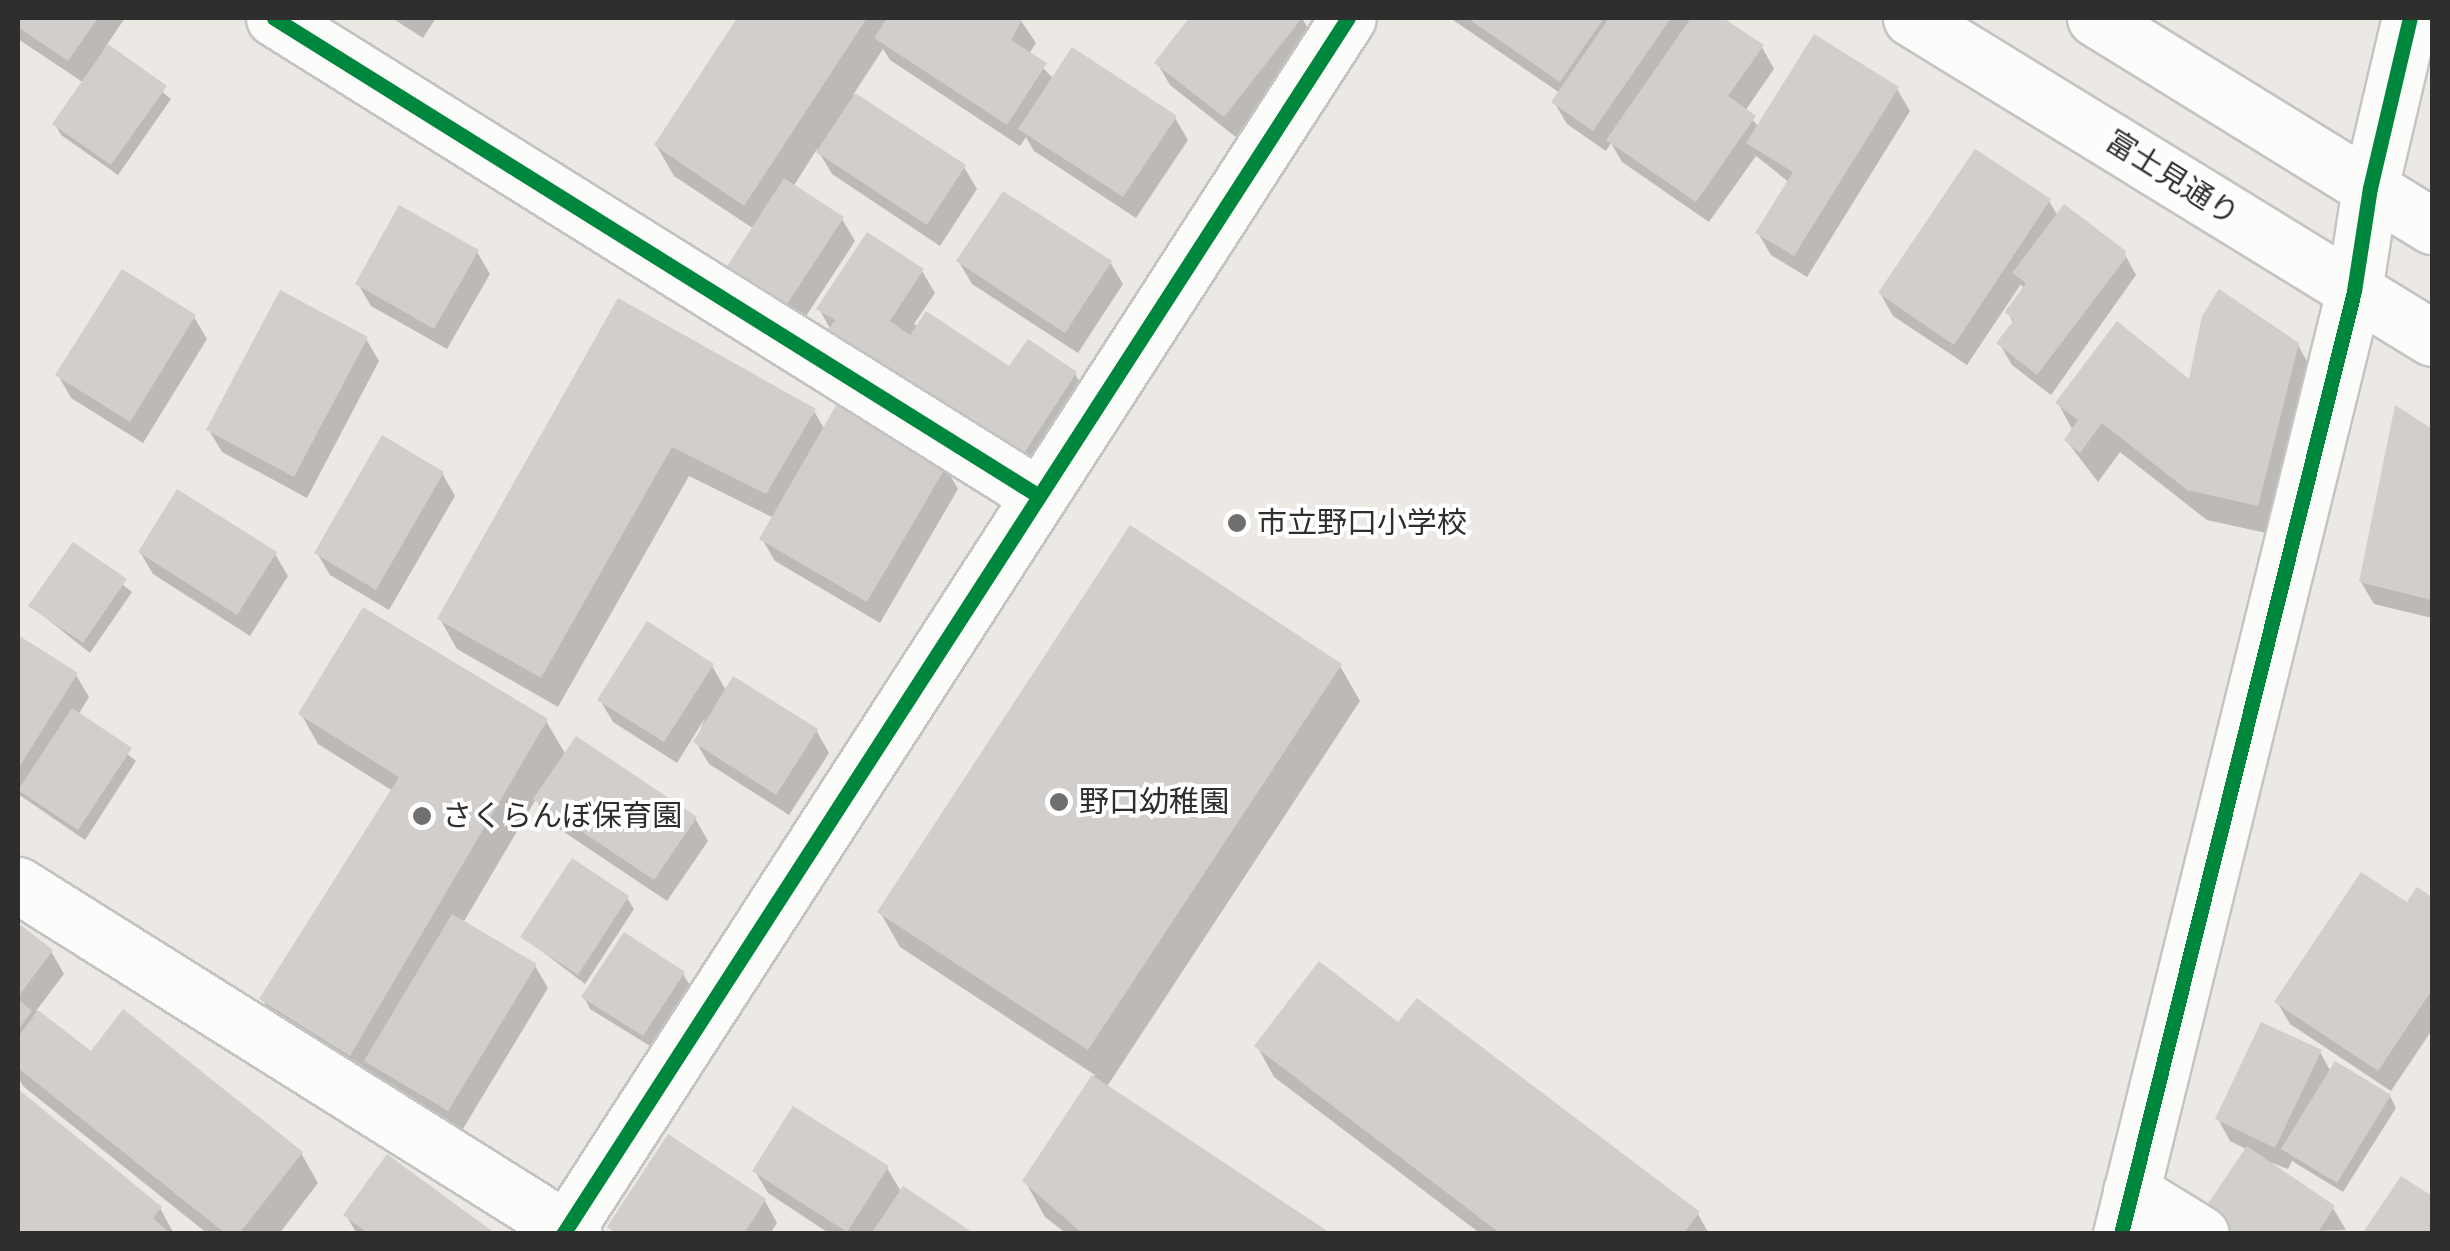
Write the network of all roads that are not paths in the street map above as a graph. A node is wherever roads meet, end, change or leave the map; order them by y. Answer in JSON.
{"nodes":[{"id":1,"x":274,"y":18,"type":"edge"},
{"id":2,"x":1348,"y":18,"type":"edge"},
{"id":3,"x":1911,"y":18,"type":"edge"},
{"id":4,"x":2095,"y":18,"type":"edge"},
{"id":5,"x":2410,"y":18,"type":"edge"},
{"id":6,"x":2370,"y":188,"type":"junction"},
{"id":7,"x":2432,"y":226,"type":"edge"},
{"id":8,"x":2354,"y":291,"type":"junction"},
{"id":9,"x":2432,"y":338,"type":"edge"},
{"id":10,"x":1038,"y":496,"type":"junction"},
{"id":11,"x":18,"y":885,"type":"edge"},
{"id":12,"x":2126,"y":1212,"type":"edge"},
{"id":13,"x":568,"y":1232,"type":"edge"},
{"id":14,"x":2201,"y":1234,"type":"edge"}],
"edges":[{"from":1,"to":10,"type":"street"},
{"from":2,"to":10,"type":"street"},
{"from":3,"to":8,"type":"street","name":"富士見通り"},
{"from":4,"to":6,"type":"street"},
{"from":5,"to":6,"type":"street"},
{"from":6,"to":7,"type":"street"},
{"from":6,"to":8,"type":"street"},
{"from":8,"to":9,"type":"street","name":"富士見通り"},
{"from":8,"to":12,"type":"street"},
{"from":10,"to":13,"type":"street"},
{"from":11,"to":13,"type":"street"},
{"from":12,"to":14,"type":"street"}]}
